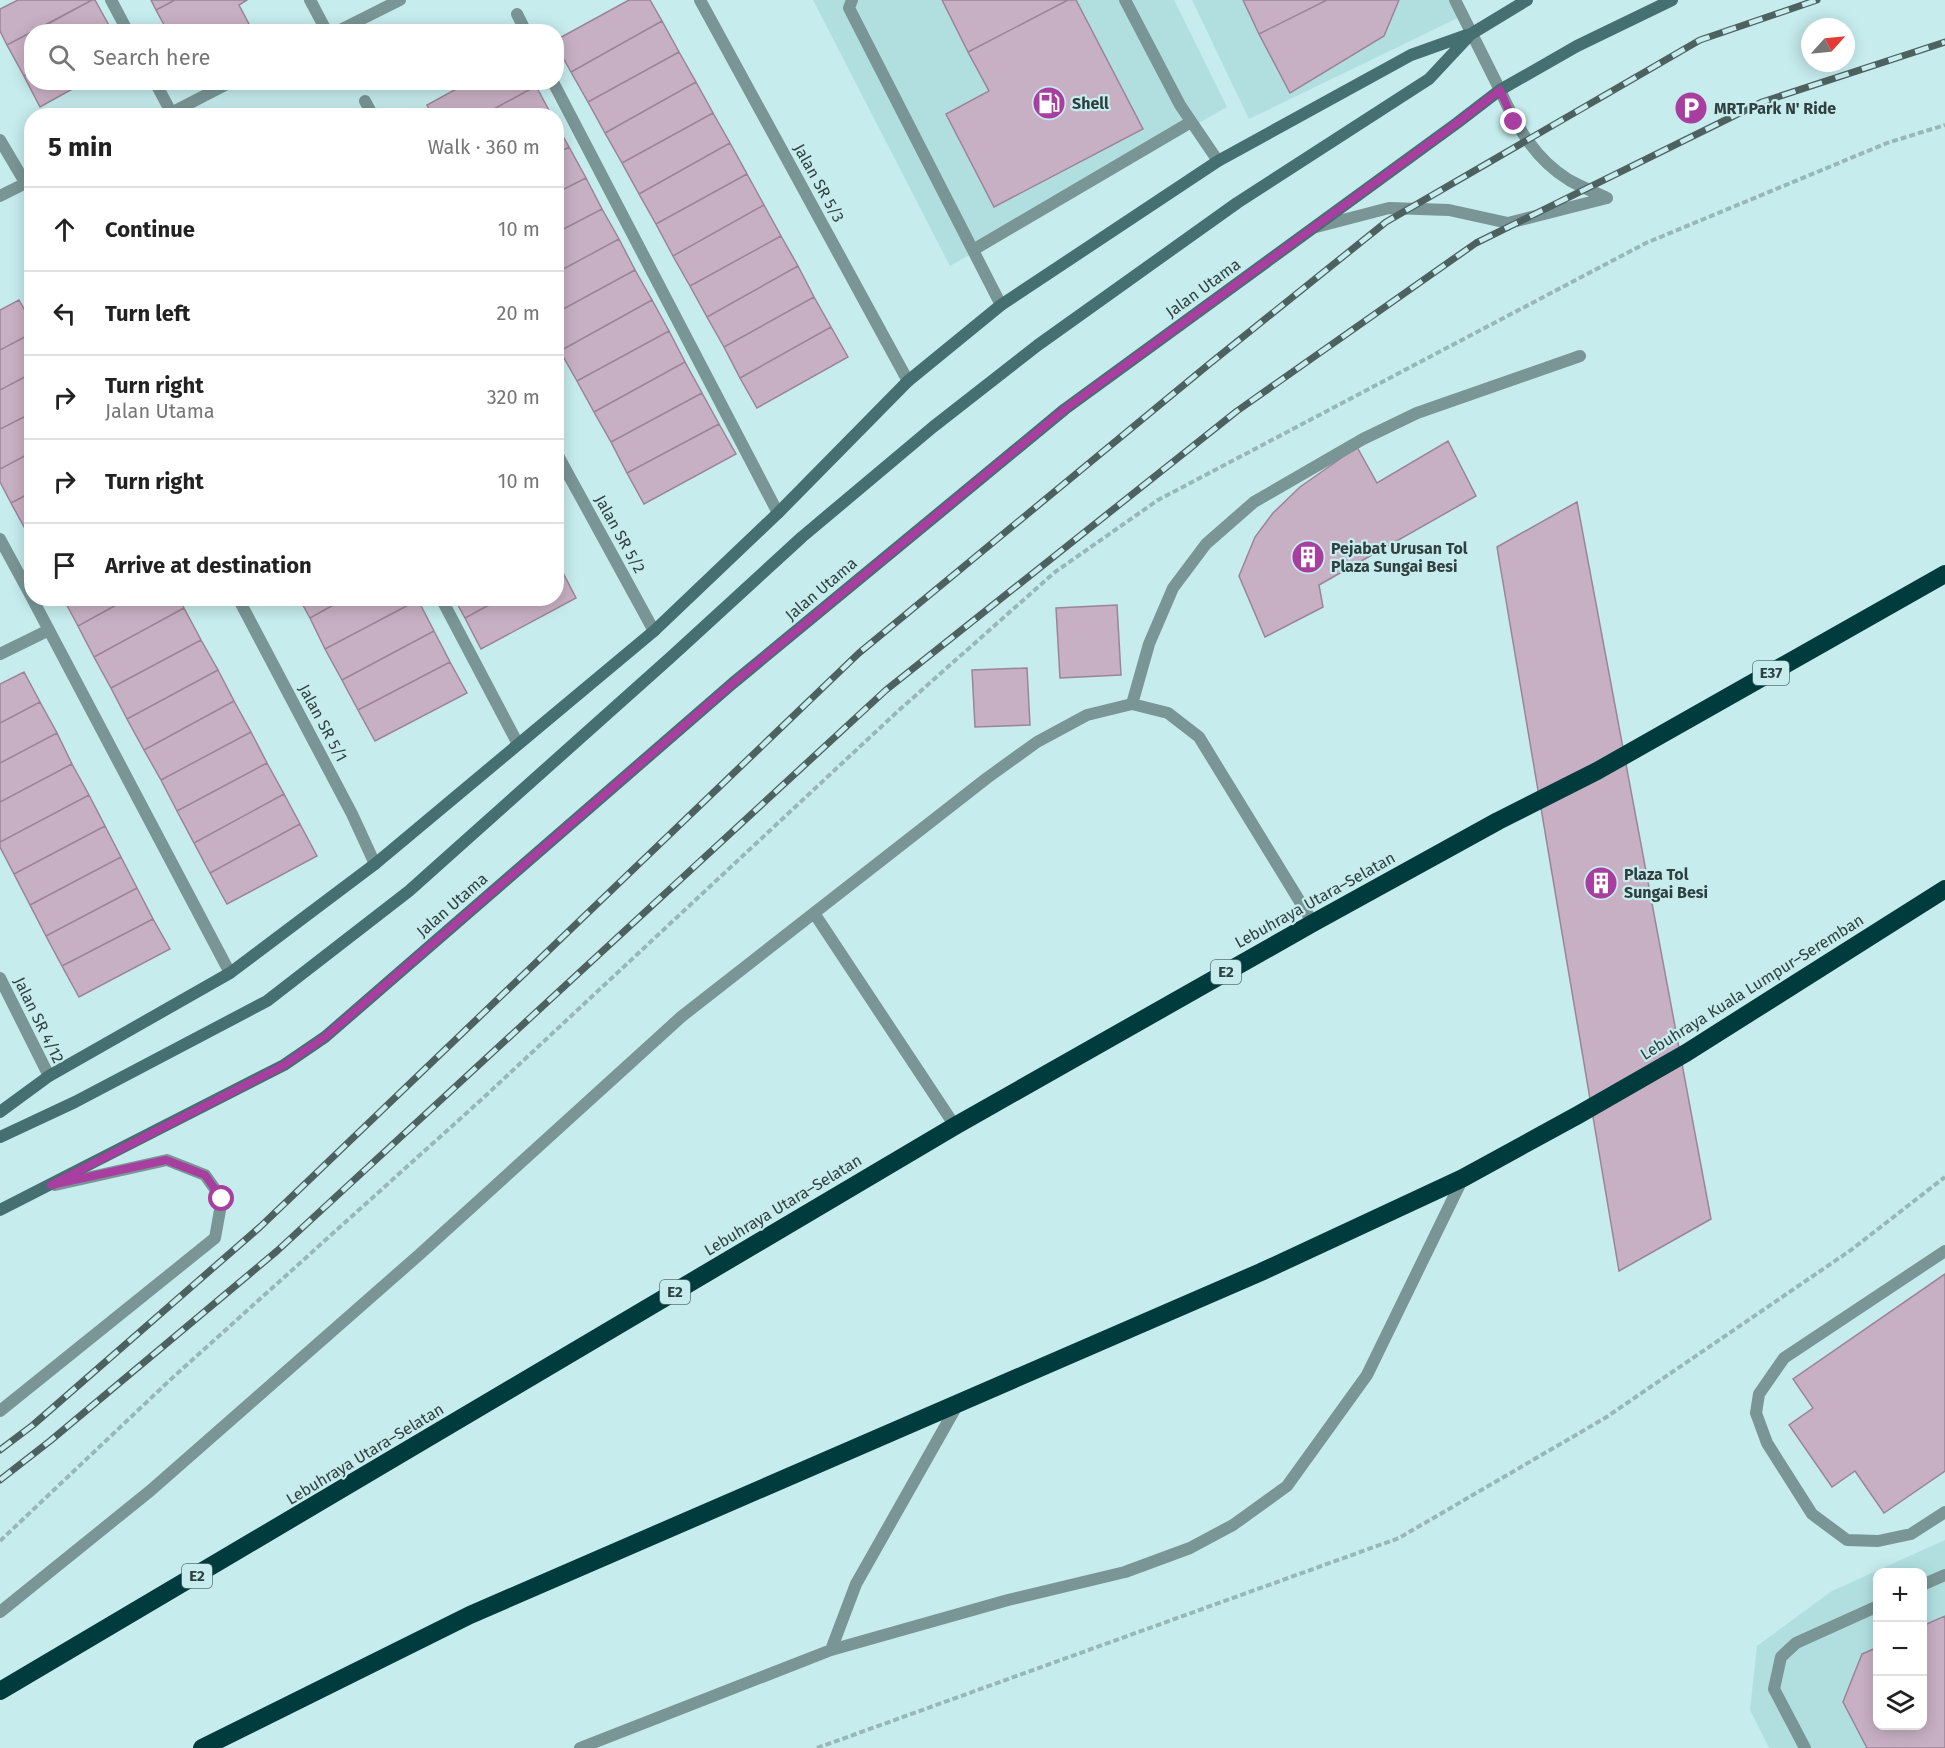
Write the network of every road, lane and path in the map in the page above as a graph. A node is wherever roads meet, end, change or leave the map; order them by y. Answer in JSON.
{"nodes":[{"id":1,"x":111,"y":0,"type":"edge"},
{"id":2,"x":310,"y":0,"type":"edge"},
{"id":3,"x":400,"y":0,"type":"edge"},
{"id":4,"x":700,"y":0,"type":"edge"},
{"id":5,"x":852,"y":0,"type":"edge"},
{"id":6,"x":1125,"y":0,"type":"edge"},
{"id":7,"x":1455,"y":0,"type":"edge"},
{"id":8,"x":1527,"y":0,"type":"edge"},
{"id":9,"x":1672,"y":0,"type":"edge"},
{"id":10,"x":517,"y":14,"type":"dead end"},
{"id":11,"x":124,"y":24,"type":"edge"},
{"id":12,"x":323,"y":24,"type":"edge"},
{"id":13,"x":352,"y":24,"type":"edge"},
{"id":14,"x":522,"y":24,"type":"edge"},
{"id":15,"x":1471,"y":34,"type":"junction"},
{"id":16,"x":158,"y":90,"type":"edge"},
{"id":17,"x":215,"y":90,"type":"edge"},
{"id":18,"x":557,"y":90,"type":"edge"},
{"id":19,"x":1500,"y":90,"type":"junction"},
{"id":20,"x":365,"y":101,"type":"dead end"},
{"id":21,"x":166,"y":108,"type":"edge"},
{"id":22,"x":180,"y":108,"type":"edge"},
{"id":23,"x":369,"y":108,"type":"edge"},
{"id":24,"x":1191,"y":122,"type":"junction"},
{"id":25,"x":1945,"y":125,"type":"edge"},
{"id":26,"x":0,"y":140,"type":"edge"},
{"id":27,"x":1218,"y":161,"type":"junction"},
{"id":28,"x":24,"y":176,"type":"edge"},
{"id":29,"x":24,"y":184,"type":"edge"},
{"id":30,"x":0,"y":196,"type":"edge"},
{"id":31,"x":1316,"y":227,"type":"junction"},
{"id":32,"x":974,"y":250,"type":"junction"},
{"id":33,"x":1001,"y":304,"type":"junction"},
{"id":34,"x":1580,"y":356,"type":"dead end"},
{"id":35,"x":908,"y":381,"type":"junction"},
{"id":36,"x":564,"y":467,"type":"edge"},
{"id":37,"x":778,"y":513,"type":"junction"},
{"id":38,"x":0,"y":539,"type":"edge"},
{"id":39,"x":1945,"y":574,"type":"edge"},
{"id":40,"x":24,"y":583,"type":"edge"},
{"id":41,"x":36,"y":606,"type":"edge"},
{"id":42,"x":242,"y":606,"type":"edge"},
{"id":43,"x":445,"y":606,"type":"edge"},
{"id":44,"x":49,"y":630,"type":"junction"},
{"id":45,"x":654,"y":631,"type":"junction"},
{"id":46,"x":0,"y":654,"type":"edge"},
{"id":47,"x":1132,"y":704,"type":"junction"},
{"id":48,"x":518,"y":744,"type":"junction"},
{"id":49,"x":1597,"y":771,"type":"joint"},
{"id":50,"x":375,"y":864,"type":"junction"},
{"id":51,"x":1945,"y":889,"type":"edge"},
{"id":52,"x":814,"y":913,"type":"junction"},
{"id":53,"x":1313,"y":923,"type":"junction"},
{"id":54,"x":230,"y":973,"type":"junction"},
{"id":55,"x":0,"y":978,"type":"edge"},
{"id":56,"x":49,"y":1076,"type":"junction"},
{"id":57,"x":0,"y":1112,"type":"edge"},
{"id":58,"x":955,"y":1126,"type":"junction"},
{"id":59,"x":0,"y":1137,"type":"edge"},
{"id":60,"x":1945,"y":1177,"type":"edge"},
{"id":61,"x":1463,"y":1178,"type":"junction"},
{"id":62,"x":51,"y":1185,"type":"junction"},
{"id":63,"x":0,"y":1210,"type":"edge"},
{"id":64,"x":1945,"y":1251,"type":"edge"},
{"id":65,"x":960,"y":1401,"type":"junction"},
{"id":66,"x":0,"y":1411,"type":"edge"},
{"id":67,"x":1945,"y":1512,"type":"edge"},
{"id":68,"x":0,"y":1541,"type":"edge"},
{"id":69,"x":1945,"y":1575,"type":"edge"},
{"id":70,"x":1927,"y":1583,"type":"edge"},
{"id":71,"x":1873,"y":1608,"type":"edge"},
{"id":72,"x":0,"y":1612,"type":"edge"},
{"id":73,"x":831,"y":1650,"type":"junction"},
{"id":74,"x":0,"y":1691,"type":"edge"},
{"id":75,"x":202,"y":1748,"type":"edge"},
{"id":76,"x":580,"y":1748,"type":"edge"},
{"id":77,"x":817,"y":1748,"type":"edge"},
{"id":78,"x":1805,"y":1748,"type":"edge"}],
"edges":[{"from":1,"to":11,"type":"street"},
{"from":2,"to":12,"type":"street"},
{"from":3,"to":13,"type":"street"},
{"from":4,"to":35,"type":"street","name":"Jalan SR 5/3"},
{"from":5,"to":32,"type":"street"},
{"from":6,"to":24,"type":"street"},
{"from":7,"to":15,"type":"street"},
{"from":8,"to":15,"type":"street"},
{"from":9,"to":19,"type":"street","name":"Jalan Utama"},
{"from":10,"to":14,"type":"street"},
{"from":15,"to":19,"type":"street"},
{"from":15,"to":27,"type":"street"},
{"from":15,"to":59,"type":"street"},
{"from":16,"to":21,"type":"street"},
{"from":17,"to":22,"type":"street"},
{"from":18,"to":37,"type":"street"},
{"from":19,"to":31,"type":"street","name":"Jalan Utama"},
{"from":19,"to":31,"type":"street"},
{"from":20,"to":23,"type":"street"},
{"from":24,"to":27,"type":"street"},
{"from":24,"to":32,"type":"street"},
{"from":25,"to":68,"type":"path"},
{"from":26,"to":28,"type":"street"},
{"from":27,"to":33,"type":"street"},
{"from":29,"to":30,"type":"street"},
{"from":31,"to":62,"type":"street","name":"Jalan Utama"},
{"from":32,"to":33,"type":"street"},
{"from":33,"to":35,"type":"street"},
{"from":34,"to":47,"type":"street"},
{"from":35,"to":37,"type":"street"},
{"from":36,"to":45,"type":"street","name":"Jalan SR 5/2"},
{"from":37,"to":45,"type":"street"},
{"from":38,"to":40,"type":"street"},
{"from":39,"to":49,"type":"highway","number":"E37"},
{"from":41,"to":44,"type":"street"},
{"from":42,"to":50,"type":"street","name":"Jalan SR 5/1"},
{"from":43,"to":48,"type":"street"},
{"from":44,"to":46,"type":"street"},
{"from":44,"to":54,"type":"street"},
{"from":45,"to":48,"type":"street"},
{"from":47,"to":52,"type":"street"},
{"from":47,"to":53,"type":"street"},
{"from":48,"to":50,"type":"street"},
{"from":49,"to":53,"type":"highway","name":"Lebuhraya Utara–Selatan","number":"E2"},
{"from":50,"to":54,"type":"street"},
{"from":51,"to":61,"type":"highway","name":"Lebuhraya Kuala Lumpur–Seremban"},
{"from":52,"to":58,"type":"street"},
{"from":52,"to":72,"type":"street"},
{"from":53,"to":58,"type":"highway","name":"Lebuhraya Utara–Selatan","number":"E2"},
{"from":54,"to":56,"type":"street"},
{"from":55,"to":56,"type":"street","name":"Jalan SR 4/12"},
{"from":56,"to":57,"type":"street"},
{"from":58,"to":74,"type":"highway","name":"Lebuhraya Utara–Selatan","number":"E2"},
{"from":60,"to":77,"type":"path"},
{"from":61,"to":65,"type":"highway"},
{"from":61,"to":73,"type":"street"},
{"from":62,"to":63,"type":"street","name":"Jalan Utama"},
{"from":62,"to":66,"type":"street"},
{"from":64,"to":67,"type":"street"},
{"from":65,"to":73,"type":"street"},
{"from":65,"to":75,"type":"highway"},
{"from":69,"to":70,"type":"street"},
{"from":71,"to":78,"type":"street"},
{"from":73,"to":76,"type":"street"}]}
